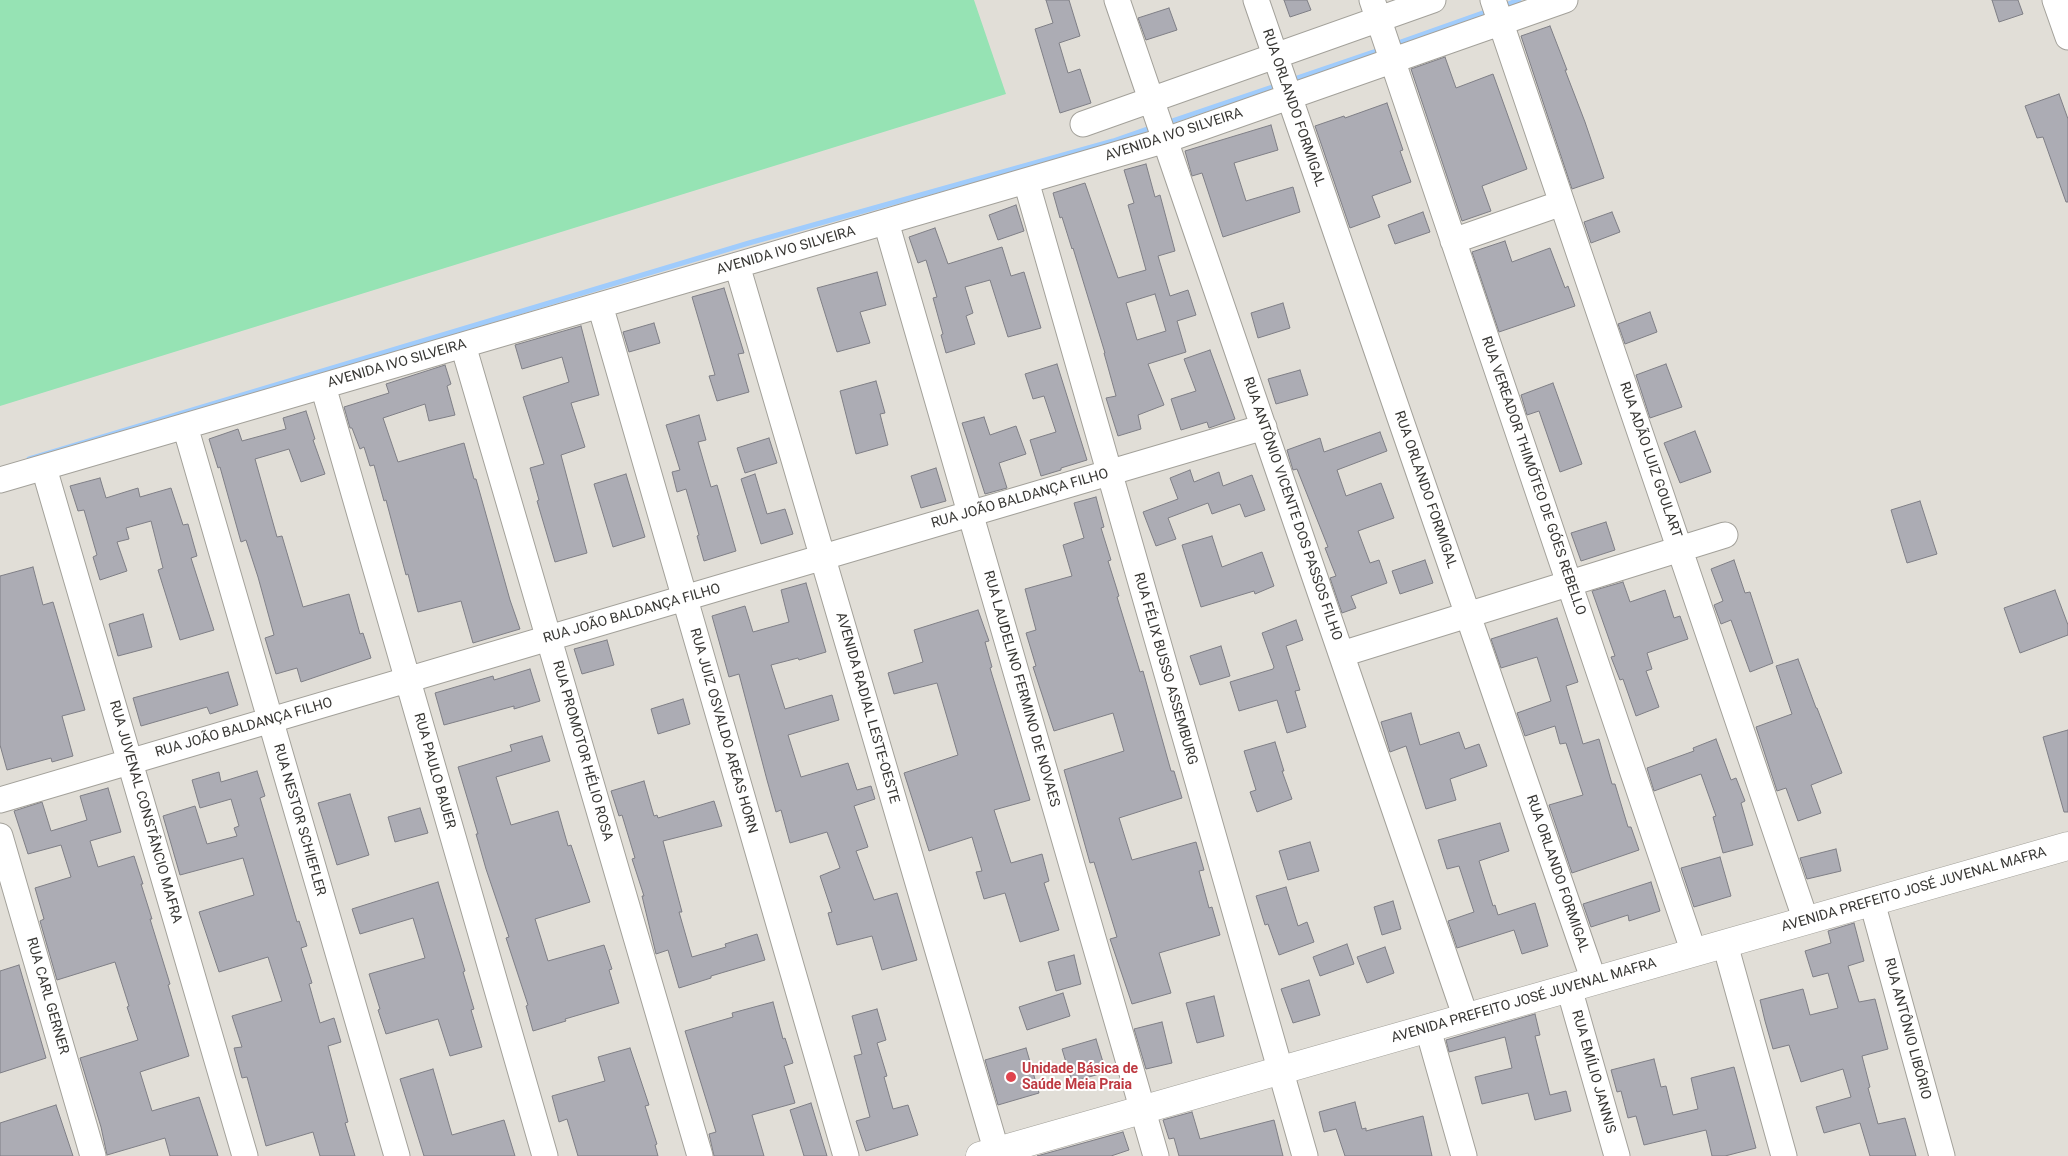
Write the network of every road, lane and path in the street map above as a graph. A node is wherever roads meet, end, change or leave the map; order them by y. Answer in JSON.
{"nodes":[{"id":1,"x":1118,"y":0,"type":"edge"},
{"id":2,"x":1256,"y":0,"type":"edge"},
{"id":3,"x":1433,"y":0,"type":"edge"},
{"id":4,"x":1565,"y":0,"type":"edge"},
{"id":5,"x":2055,"y":0,"type":"edge"},
{"id":6,"x":1497,"y":12,"type":"edge"},
{"id":7,"x":1383,"y":33,"type":"edge"},
{"id":8,"x":2068,"y":37,"type":"edge"},
{"id":9,"x":1283,"y":78,"type":"junction"},
{"id":10,"x":1159,"y":121,"type":"junction"},
{"id":11,"x":1083,"y":124,"type":"dead end"},
{"id":12,"x":1026,"y":181,"type":"junction"},
{"id":13,"x":1562,"y":203,"type":"junction"},
{"id":14,"x":886,"y":222,"type":"junction"},
{"id":15,"x":1453,"y":241,"type":"junction"},
{"id":16,"x":737,"y":265,"type":"junction"},
{"id":17,"x":600,"y":305,"type":"junction"},
{"id":18,"x":464,"y":345,"type":"junction"},
{"id":19,"x":324,"y":386,"type":"junction"},
{"id":20,"x":185,"y":426,"type":"junction"},
{"id":21,"x":1264,"y":427,"type":"junction"},
{"id":22,"x":44,"y":468,"type":"junction"},
{"id":23,"x":1109,"y":473,"type":"junction"},
{"id":24,"x":0,"y":480,"type":"edge"},
{"id":25,"x":970,"y":514,"type":"junction"},
{"id":26,"x":1725,"y":535,"type":"dead end"},
{"id":27,"x":1680,"y":549,"type":"junction"},
{"id":28,"x":823,"y":557,"type":"junction"},
{"id":29,"x":1570,"y":583,"type":"junction"},
{"id":30,"x":685,"y":598,"type":"junction"},
{"id":31,"x":1468,"y":615,"type":"junction"},
{"id":32,"x":549,"y":638,"type":"junction"},
{"id":33,"x":1342,"y":654,"type":"junction"},
{"id":34,"x":408,"y":680,"type":"junction"},
{"id":35,"x":270,"y":720,"type":"junction"},
{"id":36,"x":130,"y":762,"type":"junction"},
{"id":37,"x":0,"y":800,"type":"edge"},
{"id":38,"x":0,"y":836,"type":"edge"},
{"id":39,"x":2068,"y":846,"type":"edge"},
{"id":40,"x":1872,"y":902,"type":"junction"},
{"id":41,"x":1806,"y":921,"type":"junction"},
{"id":42,"x":1725,"y":944,"type":"junction"},
{"id":43,"x":1694,"y":953,"type":"junction"},
{"id":44,"x":1581,"y":985,"type":"junction"},
{"id":45,"x":1466,"y":1018,"type":"junction"},
{"id":46,"x":1428,"y":1028,"type":"junction"},
{"id":47,"x":1281,"y":1070,"type":"junction"},
{"id":48,"x":1142,"y":1110,"type":"junction"},
{"id":49,"x":992,"y":1154,"type":"edge"},
{"id":50,"x":93,"y":1156,"type":"edge"},
{"id":51,"x":245,"y":1156,"type":"edge"},
{"id":52,"x":397,"y":1156,"type":"edge"},
{"id":53,"x":545,"y":1156,"type":"edge"},
{"id":54,"x":700,"y":1156,"type":"edge"},
{"id":55,"x":846,"y":1156,"type":"edge"},
{"id":56,"x":1156,"y":1156,"type":"edge"},
{"id":57,"x":1305,"y":1156,"type":"edge"},
{"id":58,"x":1464,"y":1156,"type":"edge"},
{"id":59,"x":1617,"y":1156,"type":"edge"},
{"id":60,"x":1784,"y":1156,"type":"edge"},
{"id":61,"x":1942,"y":1156,"type":"edge"}],
"edges":[{"from":1,"to":10,"type":"street","name":"RUA ANTÔNIO VICENTE DOS PASSOS FILHO"},
{"from":2,"to":9,"type":"street","name":"RUA ORLANDO FORMIGAL"},
{"from":3,"to":7,"type":"street","name":"AVENIDA IVO SILVEIRA"},
{"from":4,"to":6,"type":"street","name":"AVENIDA IVO SILVEIRA"},
{"from":5,"to":8,"type":"street"},
{"from":6,"to":7,"type":"street","name":"AVENIDA IVO SILVEIRA"},
{"from":6,"to":13,"type":"street","name":"RUA ADÃO LUIZ GOULART"},
{"from":7,"to":9,"type":"street","name":"AVENIDA IVO SILVEIRA"},
{"from":7,"to":9,"type":"street","name":"AVENIDA IVO SILVEIRA"},
{"from":7,"to":15,"type":"street","name":"RUA VEREADOR THIMÓTEO DE GÓES REBELLO"},
{"from":9,"to":10,"type":"street","name":"AVENIDA IVO SILVEIRA"},
{"from":9,"to":10,"type":"street","name":"AVENIDA IVO SILVEIRA"},
{"from":9,"to":31,"type":"street","name":"RUA ORLANDO FORMIGAL"},
{"from":10,"to":11,"type":"street","name":"AVENIDA IVO SILVEIRA"},
{"from":10,"to":12,"type":"street","name":"AVENIDA IVO SILVEIRA"},
{"from":10,"to":21,"type":"street","name":"RUA ANTÔNIO VICENTE DOS PASSOS FILHO"},
{"from":12,"to":14,"type":"street","name":"AVENIDA IVO SILVEIRA"},
{"from":12,"to":23,"type":"street","name":"RUA FÉLIX BUSSO ASSEMBURG"},
{"from":13,"to":15,"type":"street"},
{"from":13,"to":27,"type":"street","name":"RUA ADÃO LUIZ GOULART"},
{"from":14,"to":16,"type":"street","name":"AVENIDA IVO SILVEIRA"},
{"from":14,"to":25,"type":"street","name":"RUA LAUDELINO FERMINO DE NOVAES"},
{"from":15,"to":29,"type":"street","name":"RUA VEREADOR THIMÓTEO DE GÓES REBELLO"},
{"from":16,"to":17,"type":"street","name":"AVENIDA IVO SILVEIRA"},
{"from":16,"to":28,"type":"street","name":"AVENIDA RADIAL LESTE-OESTE"},
{"from":17,"to":18,"type":"street","name":"AVENIDA IVO SILVEIRA"},
{"from":17,"to":30,"type":"street","name":"RUA JUIZ OSVALDO AREAS HORN"},
{"from":18,"to":19,"type":"street","name":"AVENIDA IVO SILVEIRA"},
{"from":18,"to":32,"type":"street","name":"RUA PROMOTOR HÉLIO ROSA"},
{"from":19,"to":20,"type":"street","name":"AVENIDA IVO SILVEIRA"},
{"from":19,"to":34,"type":"street","name":"RUA PAULO BAUER"},
{"from":20,"to":22,"type":"street","name":"AVENIDA IVO SILVEIRA"},
{"from":20,"to":35,"type":"street","name":"RUA NESTOR SCHIEFLER"},
{"from":21,"to":23,"type":"street","name":"RUA JOÃO BALDANÇA FILHO"},
{"from":21,"to":33,"type":"street","name":"RUA ANTÔNIO VICENTE DOS PASSOS FILHO"},
{"from":22,"to":24,"type":"street","name":"AVENIDA IVO SILVEIRA"},
{"from":22,"to":36,"type":"street","name":"RUA JUVENAL CONSTÂNCIO MAFRA"},
{"from":23,"to":25,"type":"street","name":"RUA JOÃO BALDANÇA FILHO"},
{"from":23,"to":47,"type":"street","name":"RUA FÉLIX BUSSO ASSEMBURG"},
{"from":25,"to":28,"type":"street","name":"RUA JOÃO BALDANÇA FILHO"},
{"from":25,"to":48,"type":"street","name":"RUA LAUDELINO FERMINO DE NOVAES"},
{"from":26,"to":27,"type":"street"},
{"from":27,"to":29,"type":"street"},
{"from":27,"to":41,"type":"street","name":"RUA ADÃO LUIZ GOULART"},
{"from":28,"to":30,"type":"street","name":"RUA JOÃO BALDANÇA FILHO"},
{"from":28,"to":49,"type":"street","name":"AVENIDA RADIAL LESTE-OESTE"},
{"from":29,"to":31,"type":"street"},
{"from":29,"to":43,"type":"street","name":"RUA VEREADOR THIMÓTEO DE GÓES REBELLO"},
{"from":30,"to":32,"type":"street","name":"RUA JOÃO BALDANÇA FILHO"},
{"from":30,"to":55,"type":"street","name":"RUA JUIZ OSVALDO AREAS HORN"},
{"from":31,"to":33,"type":"street"},
{"from":31,"to":44,"type":"street","name":"RUA ORLANDO FORMIGAL"},
{"from":32,"to":34,"type":"street","name":"RUA JOÃO BALDANÇA FILHO"},
{"from":32,"to":54,"type":"street","name":"RUA PROMOTOR HÉLIO ROSA"},
{"from":33,"to":45,"type":"street","name":"RUA ANTÔNIO VICENTE DOS PASSOS FILHO"},
{"from":34,"to":35,"type":"street","name":"RUA JOÃO BALDANÇA FILHO"},
{"from":34,"to":53,"type":"street","name":"RUA PAULO BAUER"},
{"from":35,"to":36,"type":"street","name":"RUA JOÃO BALDANÇA FILHO"},
{"from":35,"to":52,"type":"street","name":"RUA NESTOR SCHIEFLER"},
{"from":36,"to":37,"type":"street","name":"RUA JOÃO BALDANÇA FILHO"},
{"from":36,"to":51,"type":"street","name":"RUA JUVENAL CONSTÂNCIO MAFRA"},
{"from":38,"to":50,"type":"street","name":"RUA CARL GERNER"},
{"from":39,"to":40,"type":"main road","name":"AVENIDA PREFEITO JOSÉ JUVENAL MAFRA"},
{"from":40,"to":41,"type":"main road","name":"AVENIDA PREFEITO JOSÉ JUVENAL MAFRA"},
{"from":40,"to":61,"type":"street","name":"RUA ANTÔNIO LIBÓRIO"},
{"from":41,"to":42,"type":"main road","name":"AVENIDA PREFEITO JOSÉ JUVENAL MAFRA"},
{"from":42,"to":43,"type":"main road","name":"AVENIDA PREFEITO JOSÉ JUVENAL MAFRA"},
{"from":42,"to":60,"type":"street"},
{"from":43,"to":44,"type":"main road","name":"AVENIDA PREFEITO JOSÉ JUVENAL MAFRA"},
{"from":44,"to":45,"type":"main road","name":"AVENIDA PREFEITO JOSÉ JUVENAL MAFRA"},
{"from":44,"to":59,"type":"street","name":"RUA EMÍLIO JANNIS"},
{"from":45,"to":46,"type":"main road","name":"AVENIDA PREFEITO JOSÉ JUVENAL MAFRA"},
{"from":46,"to":47,"type":"main road","name":"AVENIDA PREFEITO JOSÉ JUVENAL MAFRA"},
{"from":46,"to":58,"type":"street"},
{"from":47,"to":48,"type":"main road","name":"AVENIDA PREFEITO JOSÉ JUVENAL MAFRA"},
{"from":47,"to":57,"type":"street","name":"RUA FÉLIX BUSSO ASSEMBURG"},
{"from":48,"to":49,"type":"main road","name":"AVENIDA PREFEITO JOSÉ JUVENAL MAFRA"},
{"from":48,"to":56,"type":"street","name":"RUA LAUDELINO FERMINO DE NOVAES"}]}
